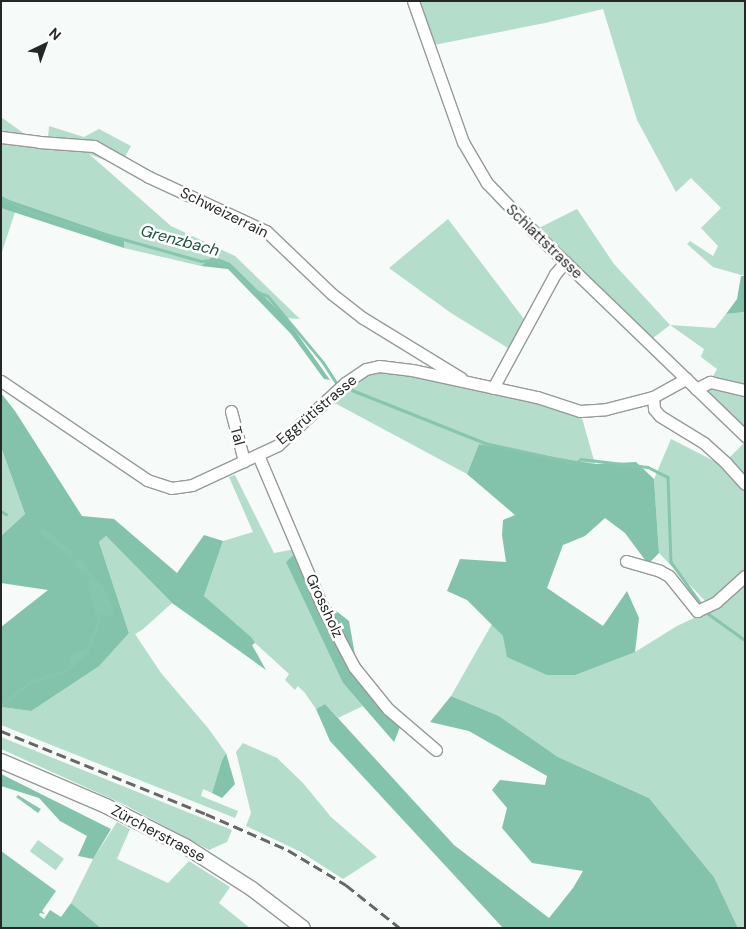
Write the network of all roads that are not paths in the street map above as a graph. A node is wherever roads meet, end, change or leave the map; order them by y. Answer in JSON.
{"nodes":[{"id":1,"x":413,"y":1,"type":"edge"},
{"id":2,"x":1,"y":137,"type":"edge"},
{"id":3,"x":565,"y":262,"type":"junction"},
{"id":4,"x":686,"y":379,"type":"junction"},
{"id":5,"x":1,"y":381,"type":"edge"},
{"id":6,"x":469,"y":383,"type":"junction"},
{"id":7,"x":493,"y":388,"type":"junction"},
{"id":8,"x":696,"y":389,"type":"junction"},
{"id":9,"x":745,"y":390,"type":"edge"},
{"id":10,"x":653,"y":397,"type":"junction"},
{"id":11,"x":231,"y":411,"type":"dead end"},
{"id":12,"x":745,"y":436,"type":"edge"},
{"id":13,"x":258,"y":455,"type":"junction"},
{"id":14,"x":244,"y":461,"type":"junction"},
{"id":15,"x":745,"y":484,"type":"edge"},
{"id":16,"x":626,"y":562,"type":"dead end"},
{"id":17,"x":745,"y":576,"type":"edge"},
{"id":18,"x":436,"y":750,"type":"dead end"},
{"id":19,"x":1,"y":760,"type":"edge"},
{"id":20,"x":304,"y":928,"type":"edge"}],
"edges":[{"from":1,"to":3,"type":"street","name":"Schlattstrasse"},
{"from":2,"to":6,"type":"street","name":"Schweizerrain"},
{"from":3,"to":4,"type":"street","name":"Schlattstrasse"},
{"from":3,"to":7,"type":"street"},
{"from":4,"to":8,"type":"street","name":"Schlattstrasse"},
{"from":4,"to":10,"type":"street","name":"Eggrütistrasse"},
{"from":5,"to":14,"type":"street","name":"Eggrütistrasse"},
{"from":6,"to":7,"type":"street","name":"Eggrütistrasse"},
{"from":6,"to":13,"type":"street","name":"Eggrütistrasse"},
{"from":7,"to":10,"type":"street","name":"Eggrütistrasse"},
{"from":8,"to":9,"type":"street"},
{"from":8,"to":12,"type":"street","name":"Schlattstrasse"},
{"from":10,"to":15,"type":"street"},
{"from":11,"to":14,"type":"street","name":"Tal"},
{"from":13,"to":14,"type":"street","name":"Eggrütistrasse"},
{"from":13,"to":18,"type":"street","name":"Grossholz"},
{"from":16,"to":17,"type":"street"},
{"from":19,"to":20,"type":"main road","name":"Zürcherstrasse"}]}
